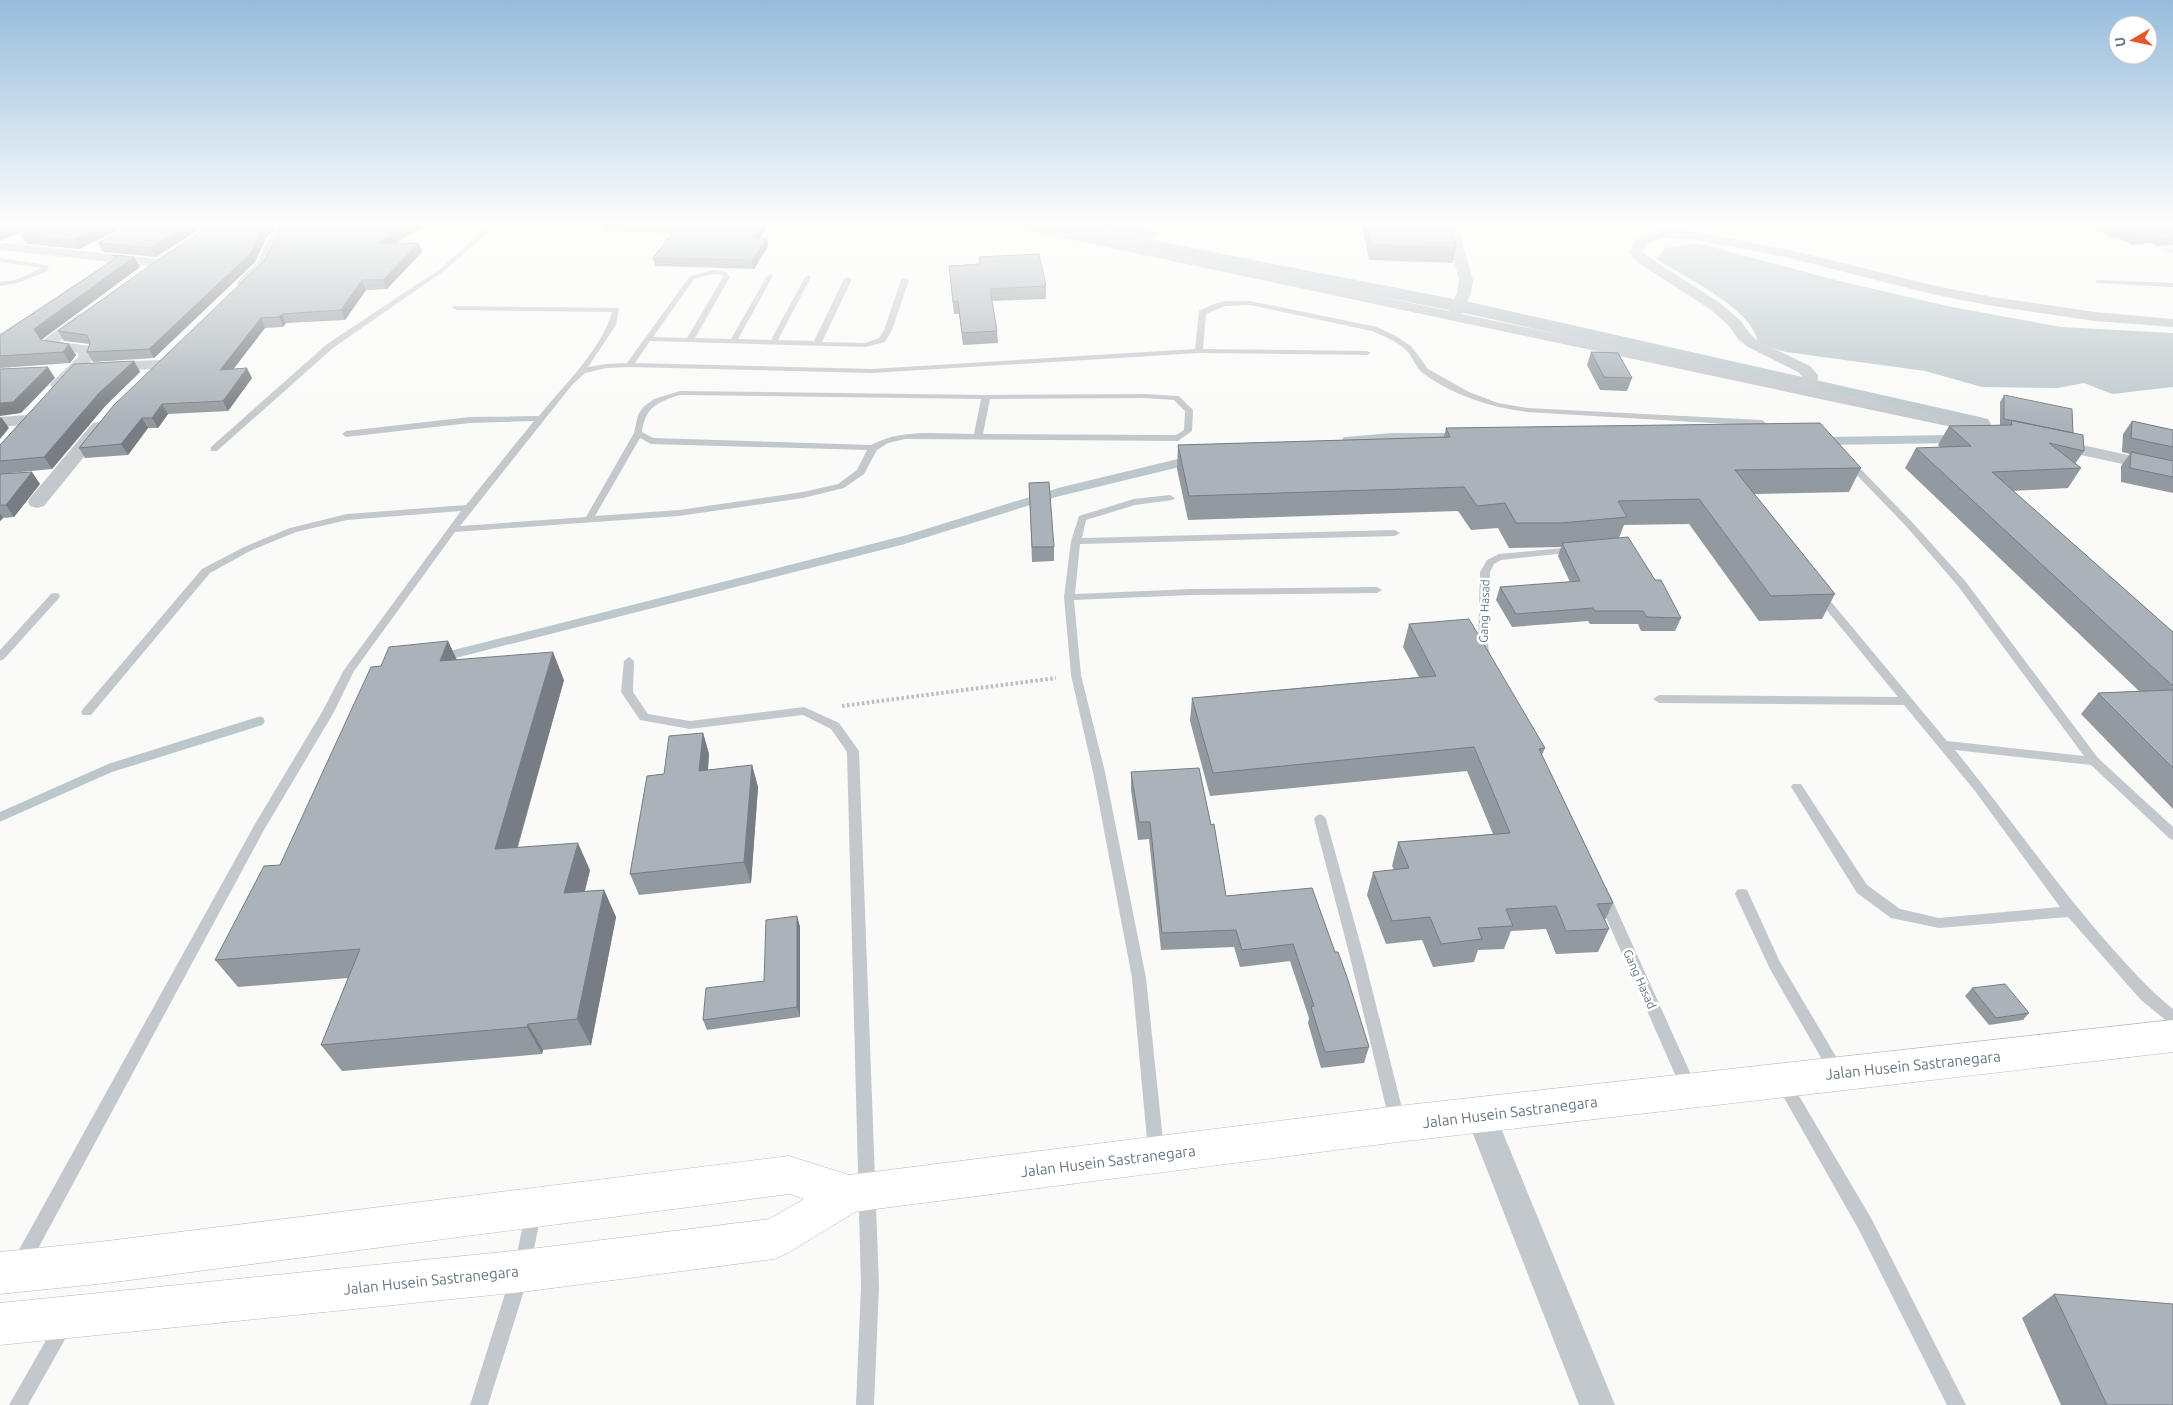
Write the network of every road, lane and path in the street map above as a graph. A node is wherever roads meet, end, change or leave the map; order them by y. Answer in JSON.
{"nodes":[{"id":1,"x":410,"y":292,"type":"edge"},
{"id":2,"x":682,"y":292,"type":"edge"},
{"id":3,"x":717,"y":292,"type":"edge"},
{"id":4,"x":761,"y":292,"type":"edge"},
{"id":5,"x":800,"y":292,"type":"edge"},
{"id":6,"x":842,"y":292,"type":"edge"},
{"id":7,"x":901,"y":292,"type":"edge"},
{"id":8,"x":1350,"y":292,"type":"edge"},
{"id":9,"x":1464,"y":292,"type":"edge"},
{"id":10,"x":1690,"y":292,"type":"edge"},
{"id":11,"x":1943,"y":292,"type":"edge"},
{"id":12,"x":96,"y":308,"type":"edge"},
{"id":13,"x":456,"y":308,"type":"dead end"},
{"id":14,"x":1455,"y":313,"type":"junction"},
{"id":15,"x":2173,"y":323,"type":"edge"},
{"id":16,"x":648,"y":339,"type":"junction"},
{"id":17,"x":690,"y":340,"type":"junction"},
{"id":18,"x":733,"y":342,"type":"junction"},
{"id":19,"x":773,"y":343,"type":"junction"},
{"id":20,"x":817,"y":344,"type":"junction"},
{"id":21,"x":1199,"y":351,"type":"junction"},
{"id":22,"x":173,"y":352,"type":"edge"},
{"id":23,"x":1367,"y":353,"type":"dead end"},
{"id":24,"x":160,"y":365,"type":"junction"},
{"id":25,"x":629,"y":366,"type":"junction"},
{"id":26,"x":72,"y":370,"type":"junction"},
{"id":27,"x":582,"y":371,"type":"junction"},
{"id":28,"x":53,"y":372,"type":"dead end"},
{"id":29,"x":146,"y":378,"type":"edge"},
{"id":30,"x":1809,"y":385,"type":"junction"},
{"id":31,"x":986,"y":398,"type":"junction"},
{"id":32,"x":107,"y":417,"type":"edge"},
{"id":33,"x":540,"y":418,"type":"junction"},
{"id":34,"x":26,"y":420,"type":"junction"},
{"id":35,"x":0,"y":422,"type":"edge"},
{"id":36,"x":1762,"y":423,"type":"edge"},
{"id":37,"x":638,"y":433,"type":"junction"},
{"id":38,"x":346,"y":434,"type":"dead end"},
{"id":39,"x":14,"y":435,"type":"edge"},
{"id":40,"x":2016,"y":435,"type":"edge"},
{"id":41,"x":978,"y":437,"type":"junction"},
{"id":42,"x":2034,"y":439,"type":"edge"},
{"id":43,"x":873,"y":448,"type":"junction"},
{"id":44,"x":214,"y":449,"type":"dead end"},
{"id":45,"x":1844,"y":456,"type":"edge"},
{"id":46,"x":2173,"y":470,"type":"edge"},
{"id":47,"x":58,"y":476,"type":"junction"},
{"id":48,"x":38,"y":477,"type":"dead end"},
{"id":49,"x":1170,"y":498,"type":"dead end"},
{"id":50,"x":37,"y":502,"type":"dead end"},
{"id":51,"x":468,"y":508,"type":"junction"},
{"id":52,"x":589,"y":519,"type":"junction"},
{"id":53,"x":452,"y":529,"type":"junction"},
{"id":54,"x":1395,"y":533,"type":"dead end"},
{"id":55,"x":1076,"y":541,"type":"junction"},
{"id":56,"x":1586,"y":549,"type":"edge"},
{"id":57,"x":1815,"y":588,"type":"edge"},
{"id":58,"x":1377,"y":590,"type":"dead end"},
{"id":59,"x":55,"y":596,"type":"dead end"},
{"id":60,"x":1069,"y":597,"type":"junction"},
{"id":61,"x":0,"y":657,"type":"edge"},
{"id":62,"x":629,"y":661,"type":"dead end"},
{"id":63,"x":1489,"y":668,"type":"edge"},
{"id":64,"x":1076,"y":675,"type":"junction"},
{"id":65,"x":1659,"y":699,"type":"dead end"},
{"id":66,"x":1906,"y":701,"type":"junction"},
{"id":67,"x":87,"y":712,"type":"dead end"},
{"id":68,"x":804,"y":712,"type":"junction"},
{"id":69,"x":1942,"y":745,"type":"junction"},
{"id":70,"x":2094,"y":762,"type":"junction"},
{"id":71,"x":1797,"y":787,"type":"dead end"},
{"id":72,"x":1320,"y":819,"type":"dead end"},
{"id":73,"x":2173,"y":835,"type":"edge"},
{"id":74,"x":1598,"y":884,"type":"edge"},
{"id":75,"x":1742,"y":894,"type":"dead end"},
{"id":76,"x":2071,"y":911,"type":"junction"},
{"id":77,"x":2173,"y":1018,"type":"edge"},
{"id":78,"x":2173,"y":1036,"type":"edge"},
{"id":79,"x":1838,"y":1074,"type":"junction"},
{"id":80,"x":1782,"y":1080,"type":"junction"},
{"id":81,"x":1690,"y":1090,"type":"junction"},
{"id":82,"x":1481,"y":1116,"type":"junction"},
{"id":83,"x":1398,"y":1124,"type":"junction"},
{"id":84,"x":1156,"y":1156,"type":"junction"},
{"id":85,"x":858,"y":1193,"type":"junction"},
{"id":86,"x":535,"y":1206,"type":"junction"},
{"id":87,"x":522,"y":1270,"type":"junction"},
{"id":88,"x":8,"y":1272,"type":"edge"},
{"id":89,"x":69,"y":1316,"type":"junction"},
{"id":90,"x":0,"y":1324,"type":"edge"},
{"id":91,"x":18,"y":1405,"type":"edge"},
{"id":92,"x":478,"y":1405,"type":"edge"},
{"id":93,"x":865,"y":1405,"type":"edge"},
{"id":94,"x":1597,"y":1405,"type":"edge"},
{"id":95,"x":1957,"y":1405,"type":"edge"}],
"edges":[{"from":1,"to":44,"type":"lane"},
{"from":2,"to":16,"type":"lane"},
{"from":3,"to":17,"type":"lane"},
{"from":4,"to":18,"type":"lane"},
{"from":5,"to":19,"type":"lane"},
{"from":6,"to":20,"type":"lane"},
{"from":7,"to":20,"type":"lane"},
{"from":8,"to":14,"type":"street"},
{"from":9,"to":14,"type":"street"},
{"from":10,"to":30,"type":"street"},
{"from":11,"to":15,"type":"street"},
{"from":12,"to":26,"type":"street"},
{"from":13,"to":27,"type":"lane"},
{"from":14,"to":30,"type":"street"},
{"from":16,"to":17,"type":"lane"},
{"from":16,"to":25,"type":"lane"},
{"from":17,"to":18,"type":"lane"},
{"from":18,"to":19,"type":"lane"},
{"from":19,"to":20,"type":"lane"},
{"from":21,"to":23,"type":"lane"},
{"from":21,"to":25,"type":"lane"},
{"from":21,"to":36,"type":"lane"},
{"from":22,"to":24,"type":"street"},
{"from":24,"to":26,"type":"street"},
{"from":24,"to":29,"type":"street"},
{"from":25,"to":27,"type":"lane"},
{"from":26,"to":28,"type":"street"},
{"from":26,"to":34,"type":"street"},
{"from":27,"to":33,"type":"lane"},
{"from":30,"to":40,"type":"street"},
{"from":31,"to":37,"type":"lane"},
{"from":31,"to":41,"type":"lane"},
{"from":31,"to":41,"type":"lane"},
{"from":32,"to":47,"type":"street"},
{"from":33,"to":38,"type":"lane"},
{"from":33,"to":51,"type":"lane"},
{"from":34,"to":35,"type":"street"},
{"from":34,"to":39,"type":"street"},
{"from":37,"to":43,"type":"lane"},
{"from":37,"to":52,"type":"lane"},
{"from":41,"to":43,"type":"lane"},
{"from":42,"to":46,"type":"street"},
{"from":43,"to":52,"type":"lane"},
{"from":45,"to":70,"type":"lane"},
{"from":47,"to":48,"type":"street"},
{"from":47,"to":50,"type":"street"},
{"from":49,"to":55,"type":"lane"},
{"from":51,"to":53,"type":"lane"},
{"from":51,"to":67,"type":"lane"},
{"from":52,"to":53,"type":"lane"},
{"from":53,"to":88,"type":"lane"},
{"from":54,"to":55,"type":"lane"},
{"from":55,"to":60,"type":"lane"},
{"from":56,"to":63,"type":"lane","name":"Gang Hasad"},
{"from":57,"to":66,"type":"lane"},
{"from":58,"to":60,"type":"lane"},
{"from":59,"to":61,"type":"lane"},
{"from":60,"to":64,"type":"lane"},
{"from":62,"to":68,"type":"lane"},
{"from":64,"to":68,"type":"path"},
{"from":64,"to":84,"type":"lane"},
{"from":65,"to":66,"type":"lane"},
{"from":66,"to":69,"type":"lane"},
{"from":68,"to":85,"type":"lane"},
{"from":69,"to":70,"type":"lane"},
{"from":69,"to":76,"type":"lane"},
{"from":70,"to":73,"type":"lane"},
{"from":71,"to":76,"type":"lane"},
{"from":72,"to":83,"type":"lane"},
{"from":74,"to":81,"type":"lane","name":"Gang Hasad"},
{"from":75,"to":79,"type":"lane"},
{"from":76,"to":77,"type":"lane"},
{"from":78,"to":79,"type":"main road","name":"Jalan Husein Sastranegara"},
{"from":79,"to":80,"type":"main road","name":"Jalan Husein Sastranegara"},
{"from":80,"to":81,"type":"main road","name":"Jalan Husein Sastranegara"},
{"from":80,"to":95,"type":"lane"},
{"from":81,"to":82,"type":"main road","name":"Jalan Husein Sastranegara"},
{"from":82,"to":83,"type":"main road","name":"Jalan Husein Sastranegara"},
{"from":82,"to":94,"type":"street"},
{"from":83,"to":84,"type":"main road","name":"Jalan Husein Sastranegara"},
{"from":84,"to":85,"type":"main road","name":"Jalan Husein Sastranegara"},
{"from":85,"to":86,"type":"main road","name":"Jalan Husein Sastranegara"},
{"from":85,"to":87,"type":"main road","name":"Jalan Husein Sastranegara"},
{"from":85,"to":93,"type":"lane"},
{"from":86,"to":87,"type":"lane"},
{"from":86,"to":88,"type":"main road","name":"Jalan Husein Sastranegara"},
{"from":87,"to":89,"type":"main road","name":"Jalan Husein Sastranegara"},
{"from":87,"to":92,"type":"lane"},
{"from":89,"to":90,"type":"main road","name":"Jalan Husein Sastranegara"},
{"from":89,"to":91,"type":"lane"}]}
